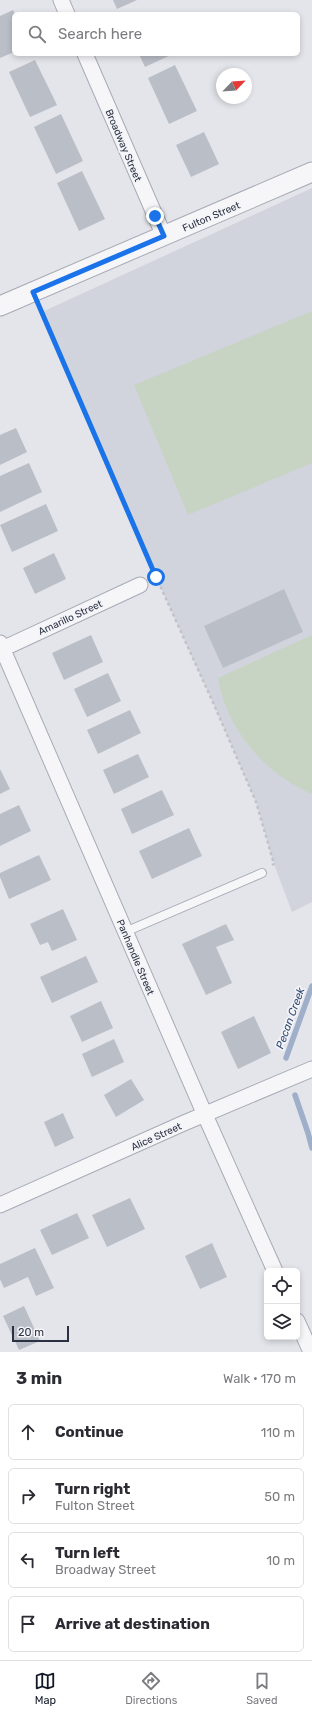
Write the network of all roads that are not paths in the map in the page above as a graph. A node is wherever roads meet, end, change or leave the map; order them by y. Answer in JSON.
{"nodes":[{"id":1,"x":61,"y":0,"type":"edge"},
{"id":2,"x":67,"y":12,"type":"edge"},
{"id":3,"x":86,"y":56,"type":"edge"},
{"id":4,"x":312,"y":172,"type":"edge"},
{"id":5,"x":164,"y":236,"type":"junction"},
{"id":6,"x":0,"y":306,"type":"edge"},
{"id":7,"x":140,"y":585,"type":"dead end"},
{"id":8,"x":1,"y":647,"type":"edge"},
{"id":9,"x":262,"y":873,"type":"road end"},
{"id":10,"x":125,"y":932,"type":"junction"},
{"id":11,"x":312,"y":1069,"type":"edge"},
{"id":12,"x":205,"y":1115,"type":"junction"},
{"id":13,"x":0,"y":1205,"type":"edge"},
{"id":14,"x":274,"y":1268,"type":"edge"},
{"id":15,"x":300,"y":1328,"type":"edge"},
{"id":16,"x":311,"y":1352,"type":"edge"}],
"edges":[{"from":1,"to":2,"type":"street"},
{"from":3,"to":5,"type":"street","name":"Broadway Street"},
{"from":4,"to":5,"type":"street","name":"Fulton Street"},
{"from":5,"to":6,"type":"street","name":"Fulton Street"},
{"from":7,"to":8,"type":"street","name":"Amarillo Street"},
{"from":8,"to":10,"type":"street","name":"Panhandle Street"},
{"from":9,"to":10,"type":"lane"},
{"from":10,"to":12,"type":"street","name":"Panhandle Street"},
{"from":11,"to":12,"type":"street","name":"Alice Street"},
{"from":12,"to":13,"type":"street","name":"Alice Street"},
{"from":12,"to":14,"type":"street","name":"Panhandle Street"},
{"from":15,"to":16,"type":"street"}]}
